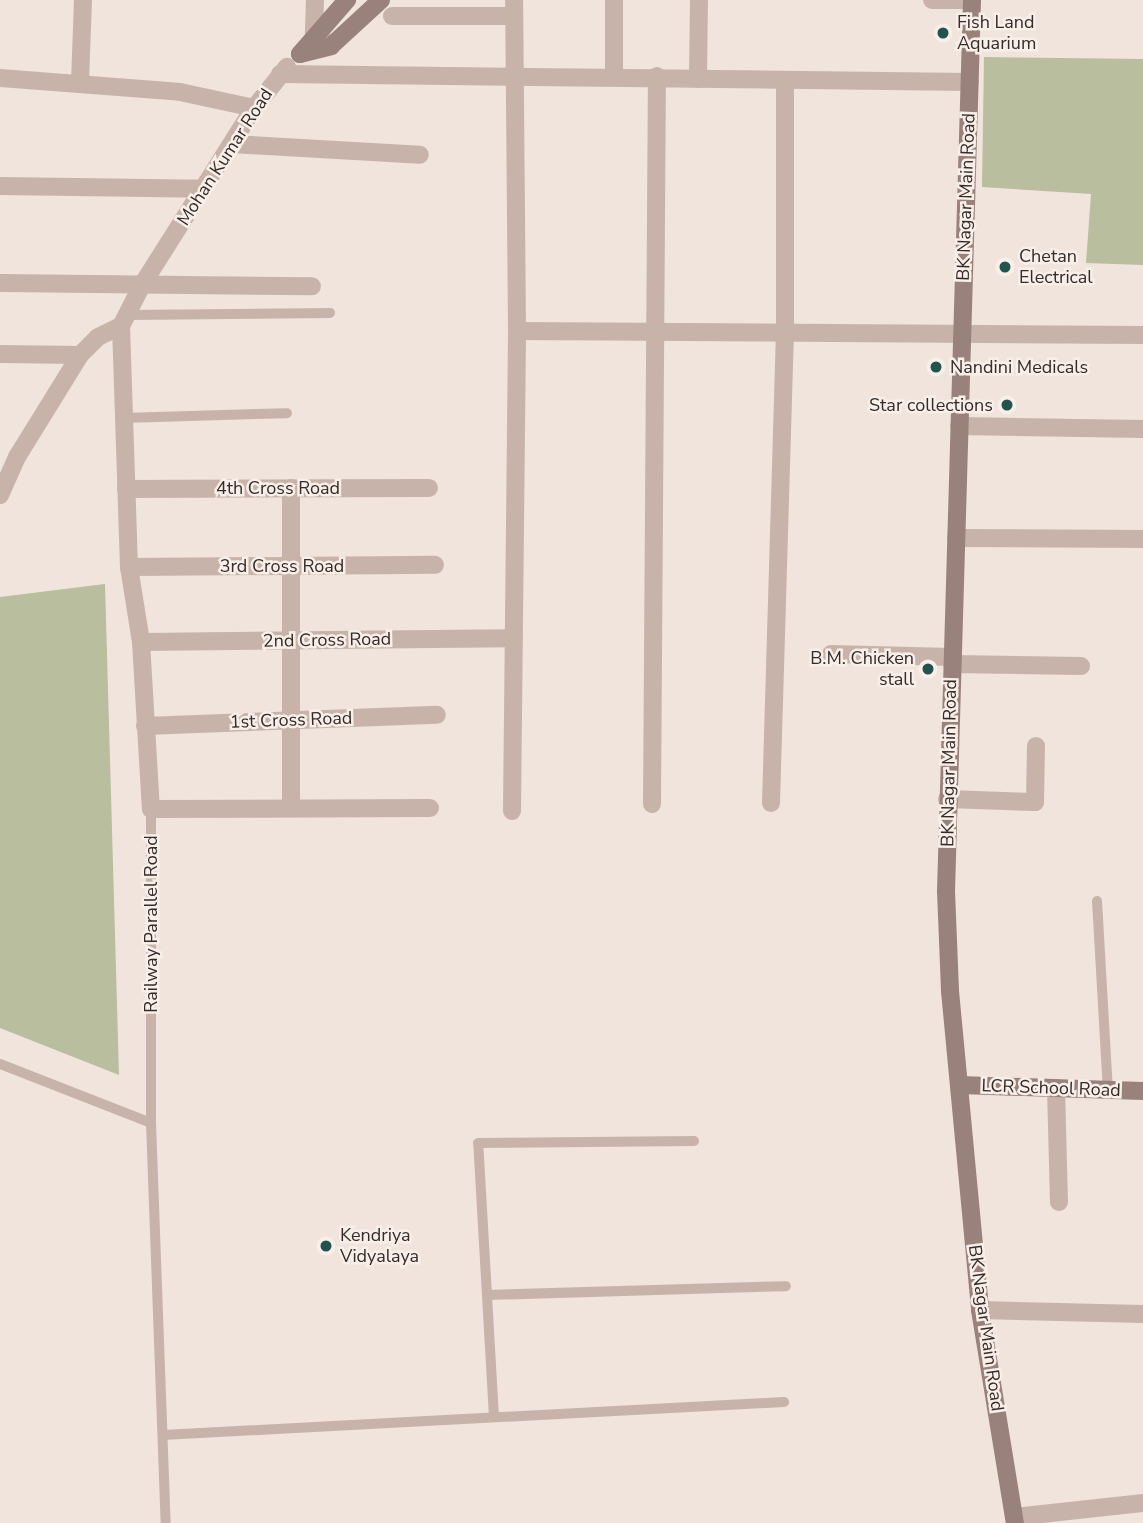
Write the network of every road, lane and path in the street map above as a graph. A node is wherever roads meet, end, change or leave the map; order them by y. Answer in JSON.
{"nodes":[{"id":1,"x":83,"y":0,"type":"edge"},
{"id":2,"x":315,"y":0,"type":"edge"},
{"id":3,"x":347,"y":0,"type":"edge"},
{"id":4,"x":381,"y":0,"type":"edge"},
{"id":5,"x":614,"y":0,"type":"edge"},
{"id":6,"x":699,"y":0,"type":"edge"},
{"id":7,"x":932,"y":0,"type":"edge"},
{"id":8,"x":972,"y":0,"type":"edge"},
{"id":9,"x":514,"y":8,"type":"edge"},
{"id":10,"x":392,"y":16,"type":"dead end"},
{"id":11,"x":314,"y":33,"type":"junction"},
{"id":12,"x":331,"y":46,"type":"junction"},
{"id":13,"x":300,"y":54,"type":"junction"},
{"id":14,"x":280,"y":74,"type":"junction"},
{"id":15,"x":614,"y":76,"type":"junction"},
{"id":16,"x":657,"y":76,"type":"junction"},
{"id":17,"x":0,"y":78,"type":"edge"},
{"id":18,"x":513,"y":78,"type":"junction"},
{"id":19,"x":698,"y":79,"type":"junction"},
{"id":20,"x":785,"y":80,"type":"junction"},
{"id":21,"x":80,"y":82,"type":"junction"},
{"id":22,"x":970,"y":82,"type":"junction"},
{"id":23,"x":254,"y":108,"type":"junction"},
{"id":24,"x":232,"y":144,"type":"junction"},
{"id":25,"x":420,"y":155,"type":"dead end"},
{"id":26,"x":0,"y":186,"type":"edge"},
{"id":27,"x":203,"y":189,"type":"junction"},
{"id":28,"x":0,"y":283,"type":"edge"},
{"id":29,"x":142,"y":285,"type":"junction"},
{"id":30,"x":312,"y":286,"type":"dead end"},
{"id":31,"x":330,"y":313,"type":"dead end"},
{"id":32,"x":125,"y":321,"type":"junction"},
{"id":33,"x":659,"y":330,"type":"junction"},
{"id":34,"x":517,"y":331,"type":"junction"},
{"id":35,"x":962,"y":331,"type":"junction"},
{"id":36,"x":785,"y":332,"type":"junction"},
{"id":37,"x":1143,"y":335,"type":"edge"},
{"id":38,"x":0,"y":354,"type":"edge"},
{"id":39,"x":80,"y":355,"type":"junction"},
{"id":40,"x":287,"y":413,"type":"dead end"},
{"id":41,"x":123,"y":418,"type":"junction"},
{"id":42,"x":959,"y":426,"type":"junction"},
{"id":43,"x":1143,"y":429,"type":"edge"},
{"id":44,"x":8,"y":456,"type":"edge"},
{"id":45,"x":291,"y":488,"type":"junction"},
{"id":46,"x":429,"y":488,"type":"dead end"},
{"id":47,"x":126,"y":489,"type":"junction"},
{"id":48,"x":0,"y":495,"type":"edge"},
{"id":49,"x":956,"y":538,"type":"junction"},
{"id":50,"x":1143,"y":538,"type":"edge"},
{"id":51,"x":435,"y":565,"type":"dead end"},
{"id":52,"x":293,"y":566,"type":"junction"},
{"id":53,"x":129,"y":567,"type":"junction"},
{"id":54,"x":514,"y":638,"type":"junction"},
{"id":55,"x":292,"y":640,"type":"junction"},
{"id":56,"x":141,"y":642,"type":"junction"},
{"id":57,"x":831,"y":654,"type":"dead end"},
{"id":58,"x":952,"y":660,"type":"junction"},
{"id":59,"x":1081,"y":666,"type":"dead end"},
{"id":60,"x":437,"y":715,"type":"dead end"},
{"id":61,"x":293,"y":720,"type":"junction"},
{"id":62,"x":145,"y":726,"type":"junction"},
{"id":63,"x":1036,"y":746,"type":"dead end"},
{"id":64,"x":947,"y":799,"type":"junction"},
{"id":65,"x":771,"y":803,"type":"dead end"},
{"id":66,"x":652,"y":804,"type":"dead end"},
{"id":67,"x":291,"y":808,"type":"junction"},
{"id":68,"x":430,"y":808,"type":"dead end"},
{"id":69,"x":151,"y":810,"type":"junction"},
{"id":70,"x":512,"y":811,"type":"dead end"},
{"id":71,"x":1097,"y":901,"type":"dead end"},
{"id":72,"x":0,"y":1064,"type":"edge"},
{"id":73,"x":960,"y":1084,"type":"junction"},
{"id":74,"x":1056,"y":1088,"type":"junction"},
{"id":75,"x":1108,"y":1089,"type":"junction"},
{"id":76,"x":1143,"y":1091,"type":"edge"},
{"id":77,"x":151,"y":1123,"type":"junction"},
{"id":78,"x":694,"y":1141,"type":"dead end"},
{"id":79,"x":1059,"y":1202,"type":"dead end"},
{"id":80,"x":786,"y":1286,"type":"dead end"},
{"id":81,"x":487,"y":1295,"type":"junction"},
{"id":82,"x":980,"y":1310,"type":"junction"},
{"id":83,"x":1143,"y":1314,"type":"edge"},
{"id":84,"x":784,"y":1402,"type":"dead end"},
{"id":85,"x":494,"y":1417,"type":"junction"},
{"id":86,"x":163,"y":1435,"type":"junction"},
{"id":87,"x":1143,"y":1503,"type":"edge"},
{"id":88,"x":1014,"y":1520,"type":"edge"},
{"id":89,"x":166,"y":1523,"type":"edge"}],
"edges":[{"from":1,"to":21,"type":"street"},
{"from":2,"to":11,"type":"street"},
{"from":3,"to":11,"type":"street","name":"Mohan Kumar Road"},
{"from":4,"to":12,"type":"street"},
{"from":5,"to":15,"type":"street"},
{"from":6,"to":19,"type":"street"},
{"from":7,"to":8,"type":"street"},
{"from":8,"to":22,"type":"street","name":"BK Nagar Main Road"},
{"from":9,"to":10,"type":"street"},
{"from":9,"to":18,"type":"street"},
{"from":11,"to":12,"type":"street"},
{"from":11,"to":13,"type":"street","name":"Mohan Kumar Road"},
{"from":12,"to":13,"type":"street"},
{"from":13,"to":14,"type":"street","name":"Mohan Kumar Road"},
{"from":14,"to":18,"type":"street"},
{"from":14,"to":23,"type":"street","name":"Mohan Kumar Road"},
{"from":15,"to":16,"type":"street"},
{"from":15,"to":18,"type":"street"},
{"from":16,"to":19,"type":"street"},
{"from":16,"to":33,"type":"street"},
{"from":17,"to":21,"type":"street"},
{"from":18,"to":34,"type":"street"},
{"from":19,"to":20,"type":"street"},
{"from":20,"to":22,"type":"street"},
{"from":20,"to":36,"type":"street"},
{"from":21,"to":23,"type":"street"},
{"from":22,"to":35,"type":"street","name":"BK Nagar Main Road"},
{"from":23,"to":24,"type":"street","name":"Mohan Kumar Road"},
{"from":24,"to":25,"type":"street"},
{"from":24,"to":27,"type":"street","name":"Mohan Kumar Road"},
{"from":26,"to":27,"type":"street"},
{"from":27,"to":29,"type":"street","name":"Mohan Kumar Road"},
{"from":28,"to":29,"type":"street"},
{"from":29,"to":30,"type":"street"},
{"from":29,"to":32,"type":"street","name":"Mohan Kumar Road"},
{"from":31,"to":32,"type":"lane"},
{"from":32,"to":39,"type":"street"},
{"from":32,"to":41,"type":"street","name":"Railway Parallel Road"},
{"from":33,"to":34,"type":"street"},
{"from":33,"to":36,"type":"street"},
{"from":33,"to":66,"type":"street"},
{"from":34,"to":54,"type":"street"},
{"from":35,"to":36,"type":"street"},
{"from":35,"to":37,"type":"street"},
{"from":35,"to":42,"type":"street","name":"BK Nagar Main Road"},
{"from":36,"to":65,"type":"street"},
{"from":38,"to":39,"type":"street"},
{"from":39,"to":44,"type":"street"},
{"from":40,"to":41,"type":"lane"},
{"from":41,"to":47,"type":"street","name":"Railway Parallel Road"},
{"from":42,"to":43,"type":"street"},
{"from":42,"to":49,"type":"street","name":"BK Nagar Main Road"},
{"from":44,"to":48,"type":"street"},
{"from":45,"to":46,"type":"street","name":"4th Cross Road"},
{"from":45,"to":47,"type":"street","name":"4th Cross Road"},
{"from":45,"to":52,"type":"street"},
{"from":47,"to":53,"type":"street","name":"Railway Parallel Road"},
{"from":49,"to":50,"type":"street"},
{"from":49,"to":58,"type":"street","name":"BK Nagar Main Road"},
{"from":51,"to":52,"type":"street","name":"3rd Cross Road"},
{"from":52,"to":53,"type":"street","name":"3rd Cross Road"},
{"from":52,"to":55,"type":"street"},
{"from":53,"to":56,"type":"street","name":"Railway Parallel Road"},
{"from":54,"to":55,"type":"street","name":"2nd Cross Road"},
{"from":54,"to":70,"type":"street"},
{"from":55,"to":56,"type":"street","name":"2nd Cross Road"},
{"from":55,"to":61,"type":"street"},
{"from":56,"to":62,"type":"street","name":"Railway Parallel Road"},
{"from":57,"to":58,"type":"street"},
{"from":58,"to":59,"type":"street"},
{"from":58,"to":64,"type":"street","name":"BK Nagar Main Road"},
{"from":60,"to":61,"type":"street","name":"1st Cross Road"},
{"from":61,"to":62,"type":"street","name":"1st Cross Road"},
{"from":61,"to":67,"type":"street"},
{"from":62,"to":69,"type":"street","name":"Railway Parallel Road"},
{"from":63,"to":64,"type":"street"},
{"from":64,"to":73,"type":"street","name":"BK Nagar Main Road"},
{"from":67,"to":68,"type":"street"},
{"from":67,"to":69,"type":"street"},
{"from":69,"to":77,"type":"lane","name":"Railway Parallel Road"},
{"from":71,"to":75,"type":"lane"},
{"from":72,"to":77,"type":"lane"},
{"from":73,"to":74,"type":"street","name":"LCR School Road"},
{"from":73,"to":82,"type":"street","name":"BK Nagar Main Road"},
{"from":74,"to":75,"type":"street","name":"LCR School Road"},
{"from":74,"to":79,"type":"street"},
{"from":75,"to":76,"type":"street","name":"LCR School Road"},
{"from":77,"to":86,"type":"lane","name":"Railway Parallel Road"},
{"from":78,"to":81,"type":"lane"},
{"from":80,"to":81,"type":"lane"},
{"from":81,"to":85,"type":"lane"},
{"from":82,"to":83,"type":"street"},
{"from":82,"to":88,"type":"street","name":"BK Nagar Main Road"},
{"from":84,"to":85,"type":"lane"},
{"from":85,"to":86,"type":"lane"},
{"from":86,"to":89,"type":"lane","name":"Railway Parallel Road"},
{"from":87,"to":88,"type":"street"}]}
